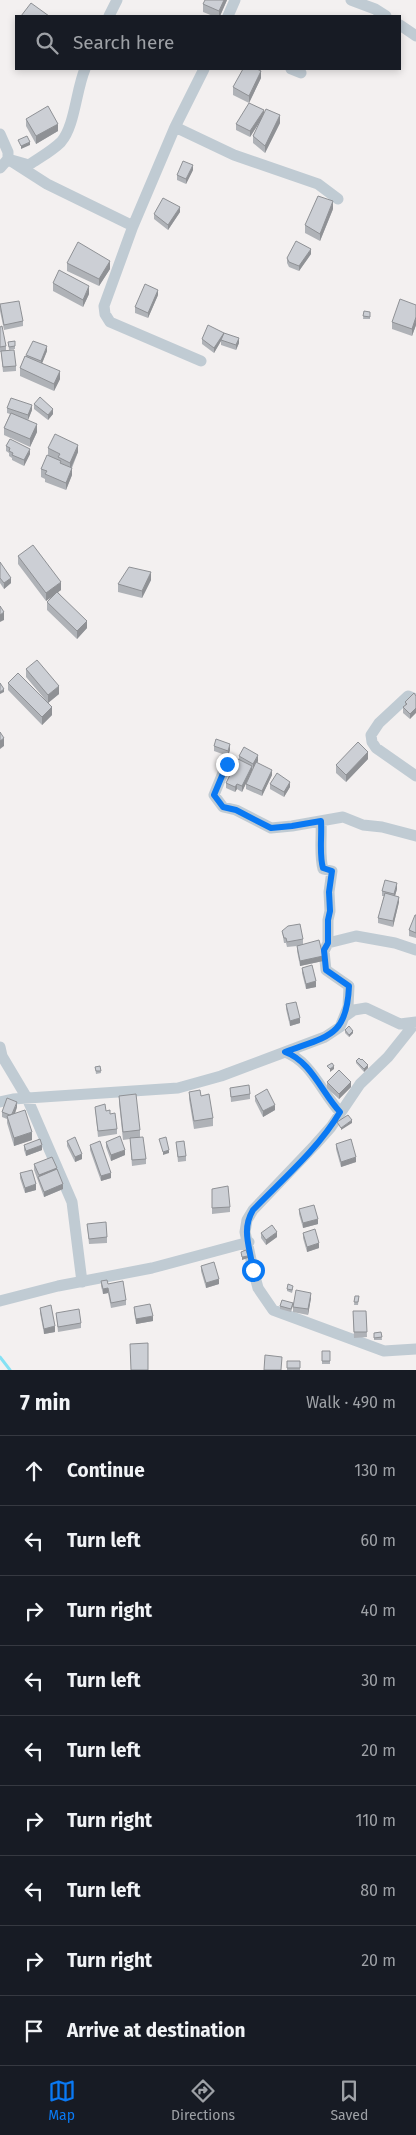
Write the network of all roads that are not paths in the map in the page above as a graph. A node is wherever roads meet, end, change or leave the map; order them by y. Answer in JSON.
{"nodes":[{"id":1,"x":117,"y":0,"type":"edge"},
{"id":2,"x":235,"y":0,"type":"edge"},
{"id":3,"x":351,"y":0,"type":"edge"},
{"id":4,"x":110,"y":15,"type":"edge"},
{"id":5,"x":228,"y":15,"type":"edge"},
{"id":6,"x":384,"y":15,"type":"edge"},
{"id":7,"x":401,"y":26,"type":"edge"},
{"id":8,"x":416,"y":36,"type":"edge"},
{"id":9,"x":85,"y":70,"type":"edge"},
{"id":10,"x":204,"y":70,"type":"edge"},
{"id":11,"x":175,"y":127,"type":"junction"},
{"id":12,"x":0,"y":134,"type":"edge"},
{"id":13,"x":4,"y":164,"type":"edge"},
{"id":14,"x":338,"y":199,"type":"dead end"},
{"id":15,"x":142,"y":205,"type":"junction"},
{"id":16,"x":116,"y":216,"type":"junction"},
{"id":17,"x":133,"y":226,"type":"junction"},
{"id":18,"x":201,"y":361,"type":"dead end"},
{"id":19,"x":416,"y":699,"type":"edge"},
{"id":20,"x":227,"y":764,"type":"dead end"},
{"id":21,"x":416,"y":776,"type":"edge"},
{"id":22,"x":321,"y":821,"type":"junction"},
{"id":23,"x":416,"y":836,"type":"edge"},
{"id":24,"x":328,"y":943,"type":"junction"},
{"id":25,"x":416,"y":950,"type":"edge"},
{"id":26,"x":344,"y":1017,"type":"junction"},
{"id":27,"x":416,"y":1022,"type":"edge"},
{"id":28,"x":0,"y":1047,"type":"edge"},
{"id":29,"x":285,"y":1052,"type":"junction"},
{"id":30,"x":27,"y":1098,"type":"junction"},
{"id":31,"x":0,"y":1102,"type":"edge"},
{"id":32,"x":340,"y":1112,"type":"junction"},
{"id":33,"x":249,"y":1242,"type":"junction"},
{"id":34,"x":82,"y":1282,"type":"junction"},
{"id":35,"x":0,"y":1301,"type":"edge"},
{"id":36,"x":416,"y":1349,"type":"edge"}],
"edges":[{"from":1,"to":4,"type":"street"},
{"from":2,"to":5,"type":"street"},
{"from":3,"to":6,"type":"street"},
{"from":7,"to":8,"type":"street"},
{"from":9,"to":13,"type":"street"},
{"from":10,"to":11,"type":"street"},
{"from":11,"to":14,"type":"street"},
{"from":11,"to":15,"type":"street"},
{"from":12,"to":13,"type":"street"},
{"from":13,"to":16,"type":"street"},
{"from":15,"to":16,"type":"street"},
{"from":15,"to":17,"type":"street"},
{"from":16,"to":17,"type":"street"},
{"from":17,"to":18,"type":"street"},
{"from":19,"to":21,"type":"street"},
{"from":20,"to":22,"type":"street"},
{"from":22,"to":23,"type":"street"},
{"from":22,"to":24,"type":"street"},
{"from":24,"to":25,"type":"street"},
{"from":24,"to":26,"type":"street"},
{"from":26,"to":27,"type":"street"},
{"from":26,"to":29,"type":"street"},
{"from":27,"to":32,"type":"street"},
{"from":28,"to":30,"type":"street"},
{"from":29,"to":30,"type":"street"},
{"from":29,"to":32,"type":"street"},
{"from":30,"to":31,"type":"street"},
{"from":30,"to":34,"type":"street"},
{"from":32,"to":33,"type":"street"},
{"from":33,"to":34,"type":"street"},
{"from":33,"to":36,"type":"street"},
{"from":34,"to":35,"type":"street"}]}
